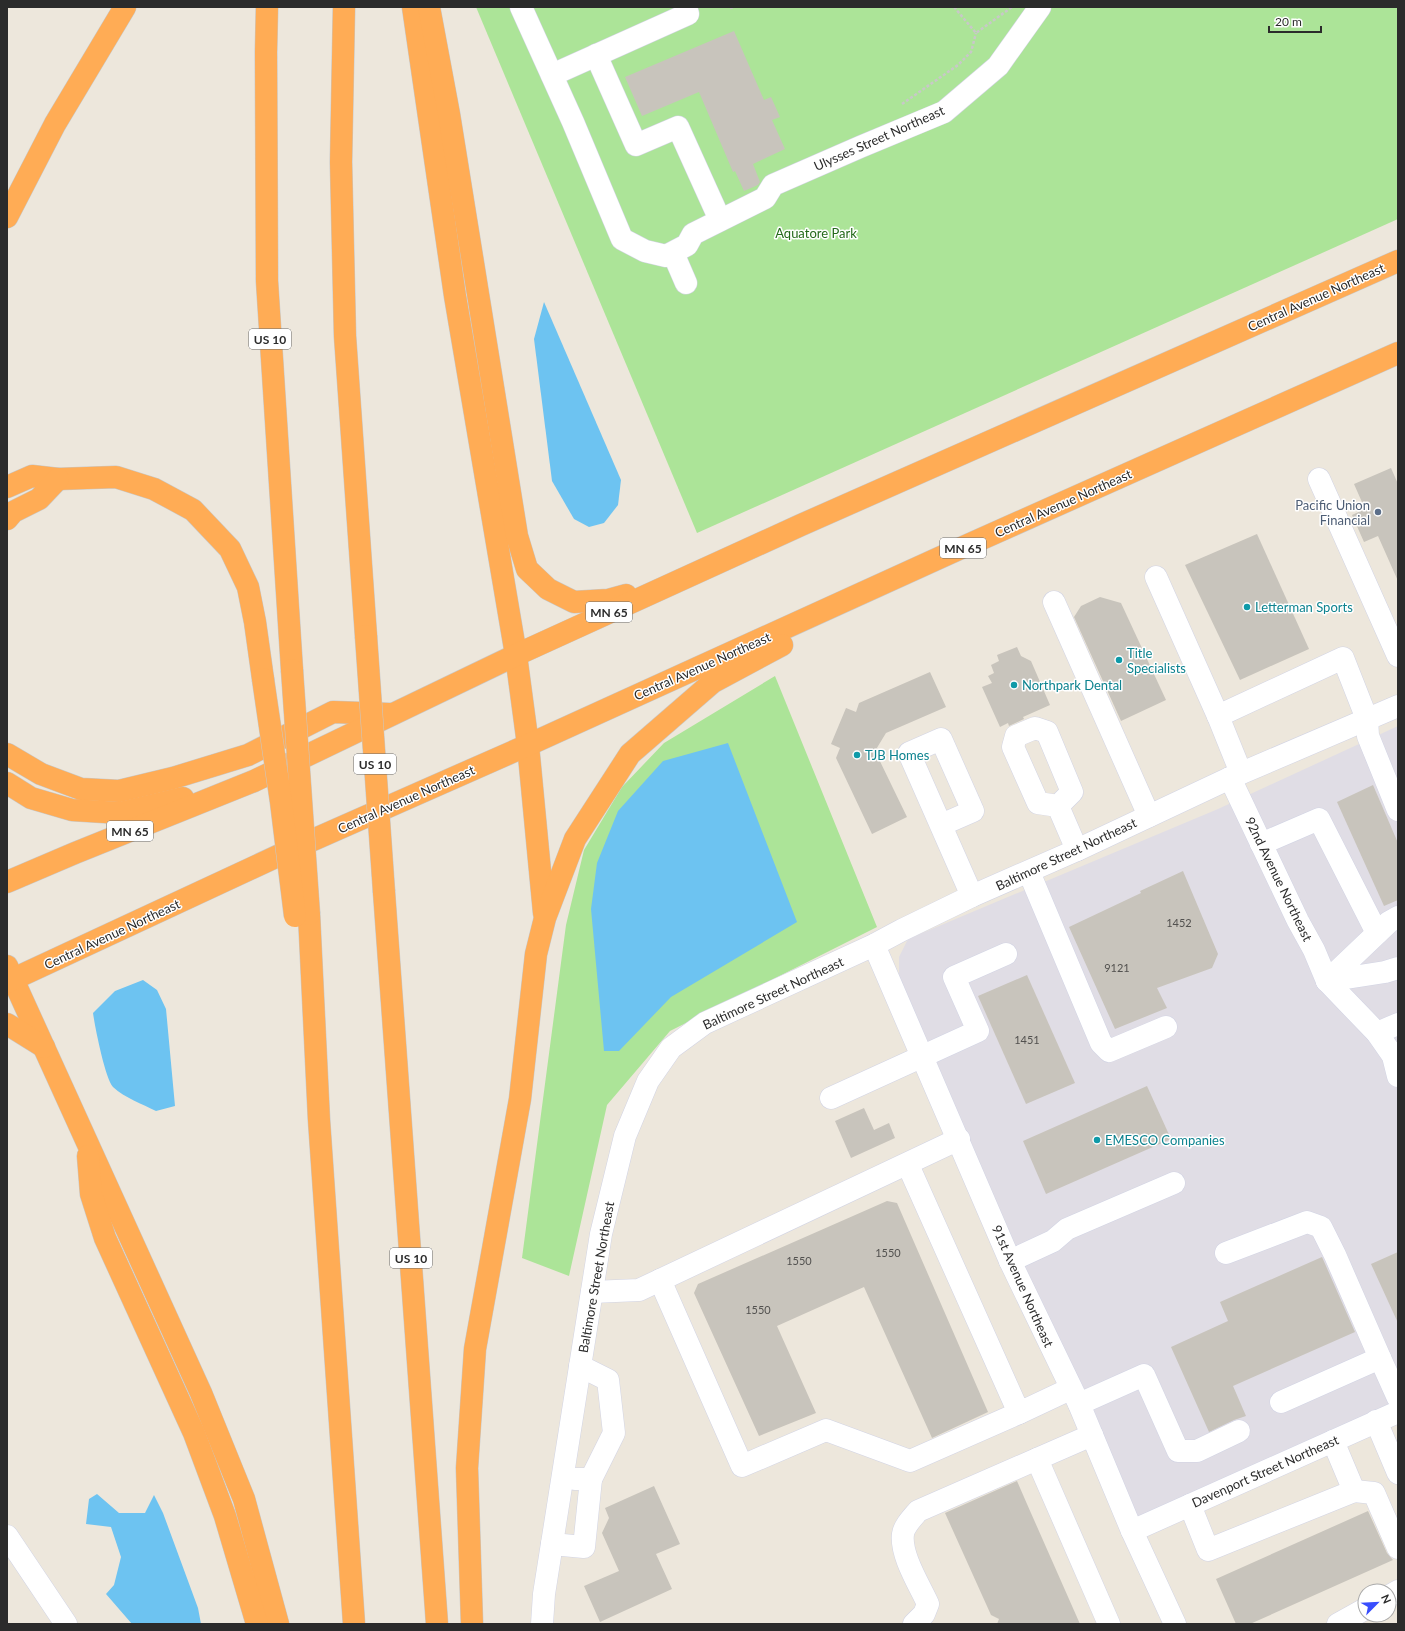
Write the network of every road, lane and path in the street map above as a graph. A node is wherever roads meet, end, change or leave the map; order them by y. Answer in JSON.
{"nodes":[{"id":1,"x":126,"y":7,"type":"edge"},
{"id":2,"x":268,"y":7,"type":"edge"},
{"id":3,"x":344,"y":7,"type":"edge"},
{"id":4,"x":413,"y":7,"type":"edge"},
{"id":5,"x":429,"y":7,"type":"edge"},
{"id":6,"x":521,"y":7,"type":"edge"},
{"id":7,"x":686,"y":7,"type":"edge"},
{"id":8,"x":954,"y":7,"type":"edge"},
{"id":9,"x":1012,"y":7,"type":"edge"},
{"id":10,"x":1040,"y":7,"type":"edge"},
{"id":11,"x":976,"y":33,"type":"junction"},
{"id":12,"x":596,"y":55,"type":"junction"},
{"id":13,"x":552,"y":75,"type":"junction"},
{"id":14,"x":902,"y":104,"type":"dead end"},
{"id":15,"x":7,"y":217,"type":"edge"},
{"id":16,"x":720,"y":220,"type":"junction"},
{"id":17,"x":673,"y":252,"type":"junction"},
{"id":18,"x":1398,"y":261,"type":"edge"},
{"id":19,"x":686,"y":283,"type":"dead end"},
{"id":20,"x":1398,"y":353,"type":"edge"},
{"id":21,"x":1319,"y":478,"type":"dead end"},
{"id":22,"x":58,"y":479,"type":"junction"},
{"id":23,"x":7,"y":487,"type":"edge"},
{"id":24,"x":7,"y":519,"type":"edge"},
{"id":25,"x":950,"y":553,"type":"junction"},
{"id":26,"x":703,"y":570,"type":"junction"},
{"id":27,"x":1156,"y":577,"type":"dead end"},
{"id":28,"x":1054,"y":602,"type":"dead end"},
{"id":29,"x":516,"y":655,"type":"junction"},
{"id":30,"x":1398,"y":656,"type":"edge"},
{"id":31,"x":1398,"y":706,"type":"edge"},
{"id":32,"x":392,"y":714,"type":"junction"},
{"id":33,"x":1218,"y":716,"type":"junction"},
{"id":34,"x":1367,"y":720,"type":"junction"},
{"id":35,"x":528,"y":745,"type":"junction"},
{"id":36,"x":7,"y":754,"type":"edge"},
{"id":37,"x":1236,"y":775,"type":"junction"},
{"id":38,"x":254,"y":781,"type":"junction"},
{"id":39,"x":7,"y":783,"type":"edge"},
{"id":40,"x":1058,"y":806,"type":"dead end"},
{"id":41,"x":1398,"y":810,"type":"edge"},
{"id":42,"x":1149,"y":816,"type":"junction"},
{"id":43,"x":941,"y":825,"type":"dead end"},
{"id":44,"x":1261,"y":844,"type":"junction"},
{"id":45,"x":1077,"y":850,"type":"junction"},
{"id":46,"x":1029,"y":872,"type":"junction"},
{"id":47,"x":7,"y":882,"type":"edge"},
{"id":48,"x":972,"y":896,"type":"junction"},
{"id":49,"x":302,"y":915,"type":"junction"},
{"id":50,"x":1398,"y":917,"type":"edge"},
{"id":51,"x":545,"y":918,"type":"junction"},
{"id":52,"x":1377,"y":932,"type":"junction"},
{"id":53,"x":874,"y":946,"type":"junction"},
{"id":54,"x":1006,"y":954,"type":"dead end"},
{"id":55,"x":1398,"y":968,"type":"edge"},
{"id":56,"x":9,"y":976,"type":"edge"},
{"id":57,"x":1327,"y":980,"type":"junction"},
{"id":58,"x":7,"y":1024,"type":"edge"},
{"id":59,"x":1398,"y":1024,"type":"edge"},
{"id":60,"x":1166,"y":1027,"type":"dead end"},
{"id":61,"x":1377,"y":1033,"type":"junction"},
{"id":62,"x":44,"y":1047,"type":"junction"},
{"id":63,"x":922,"y":1057,"type":"junction"},
{"id":64,"x":1398,"y":1076,"type":"edge"},
{"id":65,"x":831,"y":1098,"type":"dead end"},
{"id":66,"x":958,"y":1139,"type":"junction"},
{"id":67,"x":87,"y":1141,"type":"junction"},
{"id":68,"x":908,"y":1164,"type":"junction"},
{"id":69,"x":1174,"y":1183,"type":"dead end"},
{"id":70,"x":1226,"y":1253,"type":"dead end"},
{"id":71,"x":1010,"y":1261,"type":"junction"},
{"id":72,"x":660,"y":1280,"type":"junction"},
{"id":73,"x":592,"y":1292,"type":"junction"},
{"id":74,"x":1380,"y":1358,"type":"junction"},
{"id":75,"x":580,"y":1366,"type":"junction"},
{"id":76,"x":1074,"y":1397,"type":"junction"},
{"id":77,"x":1398,"y":1398,"type":"edge"},
{"id":78,"x":1281,"y":1402,"type":"dead end"},
{"id":79,"x":1019,"y":1412,"type":"junction"},
{"id":80,"x":1398,"y":1412,"type":"edge"},
{"id":81,"x":1376,"y":1421,"type":"junction"},
{"id":82,"x":1239,"y":1432,"type":"dead end"},
{"id":83,"x":1092,"y":1435,"type":"junction"},
{"id":84,"x":1333,"y":1441,"type":"junction"},
{"id":85,"x":1037,"y":1459,"type":"junction"},
{"id":86,"x":1398,"y":1471,"type":"edge"},
{"id":87,"x":591,"y":1479,"type":"junction"},
{"id":88,"x":562,"y":1480,"type":"junction"},
{"id":89,"x":1354,"y":1491,"type":"junction"},
{"id":90,"x":1190,"y":1505,"type":"junction"},
{"id":91,"x":1132,"y":1531,"type":"junction"},
{"id":92,"x":7,"y":1536,"type":"edge"},
{"id":93,"x":552,"y":1544,"type":"junction"},
{"id":94,"x":1398,"y":1548,"type":"edge"},
{"id":95,"x":1357,"y":1613,"type":"edge"},
{"id":96,"x":66,"y":1624,"type":"edge"},
{"id":97,"x":257,"y":1624,"type":"edge"},
{"id":98,"x":278,"y":1624,"type":"edge"},
{"id":99,"x":354,"y":1624,"type":"edge"},
{"id":100,"x":437,"y":1624,"type":"edge"},
{"id":101,"x":472,"y":1624,"type":"edge"},
{"id":102,"x":542,"y":1624,"type":"edge"},
{"id":103,"x":914,"y":1624,"type":"edge"},
{"id":104,"x":1109,"y":1624,"type":"edge"},
{"id":105,"x":1175,"y":1624,"type":"edge"},
{"id":106,"x":1338,"y":1624,"type":"edge"}],
"edges":[{"from":1,"to":15,"type":"highway"},
{"from":2,"to":49,"type":"highway","number":"US 10","bridge":true},
{"from":3,"to":100,"type":"highway","number":"US 10","bridge":true},
{"from":4,"to":29,"type":"highway"},
{"from":5,"to":26,"type":"highway"},
{"from":6,"to":13,"type":"street"},
{"from":7,"to":12,"type":"street"},
{"from":8,"to":11,"type":"path"},
{"from":9,"to":11,"type":"path"},
{"from":10,"to":16,"type":"street","name":"Ulysses Street Northeast"},
{"from":11,"to":14,"type":"path"},
{"from":12,"to":13,"type":"street"},
{"from":12,"to":16,"type":"street"},
{"from":13,"to":17,"type":"street"},
{"from":16,"to":17,"type":"street"},
{"from":17,"to":19,"type":"street"},
{"from":18,"to":26,"type":"highway","name":"Central Avenue Northeast","number":"MN 65"},
{"from":20,"to":25,"type":"highway","name":"Central Avenue Northeast","number":"MN 65"},
{"from":21,"to":30,"type":"street"},
{"from":22,"to":23,"type":"highway"},
{"from":22,"to":24,"type":"highway"},
{"from":22,"to":49,"type":"highway","bridge":true},
{"from":25,"to":35,"type":"highway","name":"Central Avenue Northeast","number":"MN 65"},
{"from":25,"to":51,"type":"highway"},
{"from":26,"to":29,"type":"highway","name":"Central Avenue Northeast","number":"MN 65"},
{"from":27,"to":33,"type":"street","name":"92nd Avenue Northeast"},
{"from":28,"to":42,"type":"street"},
{"from":29,"to":32,"type":"highway","name":"Central Avenue Northeast","number":"MN 65"},
{"from":29,"to":35,"type":"highway"},
{"from":31,"to":34,"type":"street","name":"Baltimore Street Northeast"},
{"from":32,"to":36,"type":"highway"},
{"from":32,"to":38,"type":"highway","name":"Central Avenue Northeast","number":"MN 65"},
{"from":33,"to":34,"type":"street"},
{"from":33,"to":37,"type":"street","name":"92nd Avenue Northeast"},
{"from":34,"to":37,"type":"street","name":"Baltimore Street Northeast"},
{"from":34,"to":41,"type":"street"},
{"from":35,"to":51,"type":"highway"},
{"from":35,"to":56,"type":"highway","name":"Central Avenue Northeast","number":"MN 65"},
{"from":37,"to":42,"type":"street","name":"Baltimore Street Northeast"},
{"from":37,"to":44,"type":"street","name":"92nd Avenue Northeast"},
{"from":38,"to":39,"type":"highway"},
{"from":38,"to":47,"type":"highway","name":"Central Avenue Northeast","number":"MN 65"},
{"from":40,"to":45,"type":"street"},
{"from":42,"to":45,"type":"street","name":"Baltimore Street Northeast"},
{"from":43,"to":48,"type":"street"},
{"from":44,"to":52,"type":"street"},
{"from":44,"to":57,"type":"street","name":"92nd Avenue Northeast"},
{"from":45,"to":46,"type":"street","name":"Baltimore Street Northeast"},
{"from":46,"to":48,"type":"street","name":"Baltimore Street Northeast"},
{"from":46,"to":60,"type":"street"},
{"from":48,"to":53,"type":"street","name":"Baltimore Street Northeast"},
{"from":49,"to":99,"type":"highway","number":"US 10"},
{"from":50,"to":52,"type":"street"},
{"from":51,"to":101,"type":"highway"},
{"from":52,"to":57,"type":"street"},
{"from":53,"to":63,"type":"street","name":"91st Avenue Northeast"},
{"from":53,"to":73,"type":"street","name":"Baltimore Street Northeast"},
{"from":54,"to":63,"type":"street"},
{"from":55,"to":57,"type":"street"},
{"from":56,"to":62,"type":"highway"},
{"from":57,"to":61,"type":"street","name":"92nd Avenue Northeast"},
{"from":58,"to":62,"type":"highway"},
{"from":59,"to":61,"type":"street"},
{"from":61,"to":64,"type":"street","name":"92nd Avenue Northeast"},
{"from":62,"to":67,"type":"highway"},
{"from":63,"to":65,"type":"street"},
{"from":63,"to":66,"type":"street","name":"91st Avenue Northeast"},
{"from":66,"to":68,"type":"street"},
{"from":66,"to":71,"type":"street","name":"91st Avenue Northeast"},
{"from":67,"to":97,"type":"highway"},
{"from":67,"to":98,"type":"highway"},
{"from":68,"to":72,"type":"street"},
{"from":68,"to":79,"type":"street"},
{"from":69,"to":71,"type":"street"},
{"from":70,"to":74,"type":"street"},
{"from":71,"to":76,"type":"street","name":"91st Avenue Northeast"},
{"from":72,"to":73,"type":"street"},
{"from":72,"to":79,"type":"street"},
{"from":73,"to":75,"type":"street","name":"Baltimore Street Northeast"},
{"from":74,"to":77,"type":"street"},
{"from":74,"to":78,"type":"street"},
{"from":75,"to":87,"type":"street"},
{"from":75,"to":88,"type":"street","name":"Baltimore Street Northeast"},
{"from":76,"to":79,"type":"street"},
{"from":76,"to":82,"type":"street"},
{"from":76,"to":83,"type":"street","name":"91st Avenue Northeast"},
{"from":80,"to":81,"type":"street","name":"Davenport Street Northeast"},
{"from":81,"to":84,"type":"street","name":"Davenport Street Northeast"},
{"from":81,"to":86,"type":"street"},
{"from":83,"to":85,"type":"street"},
{"from":83,"to":91,"type":"street","name":"91st Avenue Northeast"},
{"from":84,"to":89,"type":"street"},
{"from":84,"to":90,"type":"street","name":"Davenport Street Northeast"},
{"from":85,"to":103,"type":"street"},
{"from":85,"to":104,"type":"street"},
{"from":87,"to":88,"type":"street"},
{"from":87,"to":93,"type":"street"},
{"from":88,"to":93,"type":"street","name":"Baltimore Street Northeast"},
{"from":89,"to":90,"type":"street"},
{"from":89,"to":94,"type":"street"},
{"from":90,"to":91,"type":"street","name":"Davenport Street Northeast"},
{"from":91,"to":105,"type":"street","name":"91st Avenue Northeast"},
{"from":92,"to":96,"type":"street"},
{"from":93,"to":102,"type":"street","name":"Baltimore Street Northeast"},
{"from":95,"to":106,"type":"street"}]}
